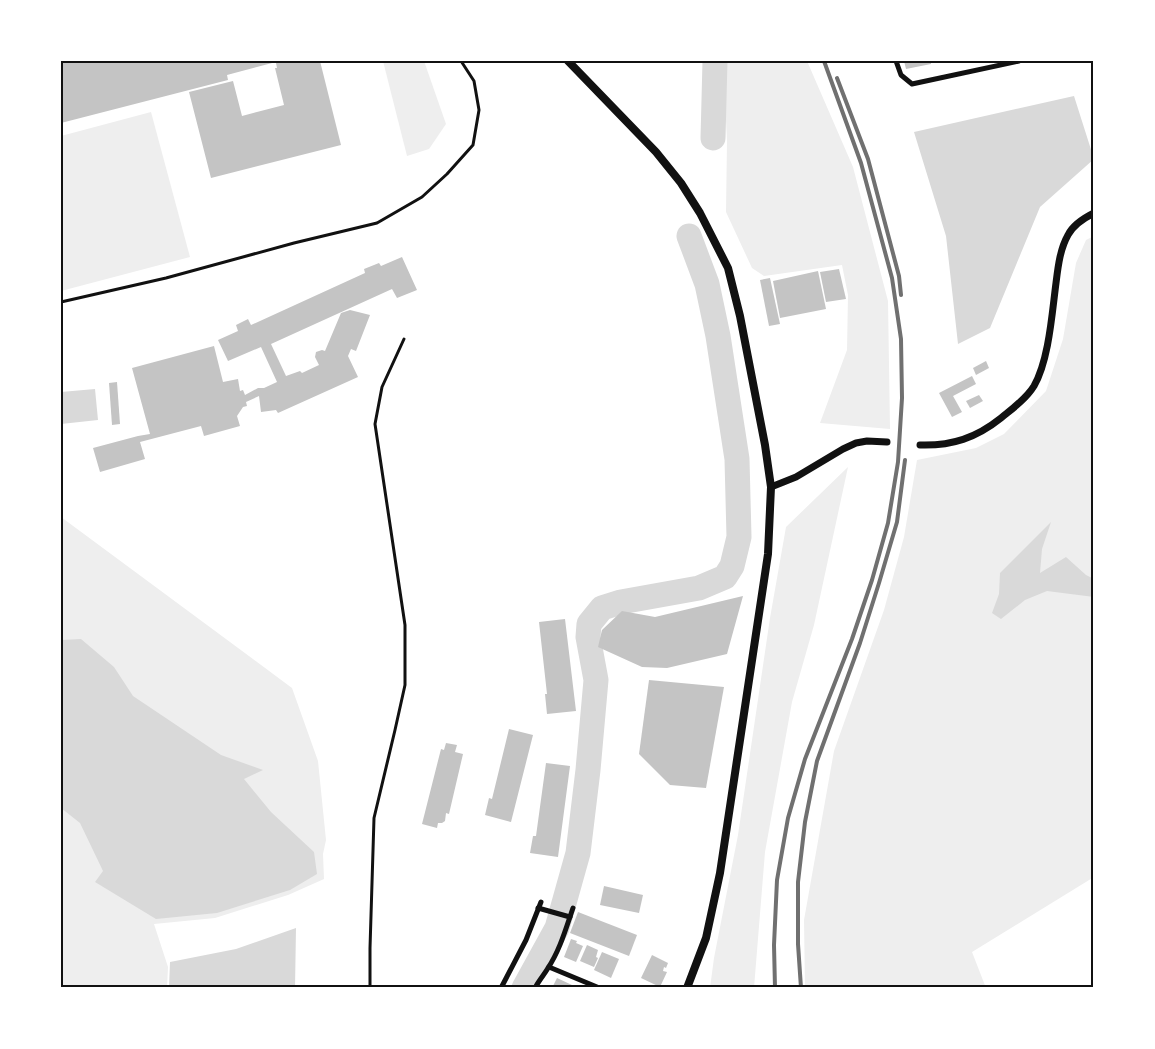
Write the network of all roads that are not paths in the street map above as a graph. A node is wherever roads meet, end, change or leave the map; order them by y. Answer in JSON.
{"nodes":[{"id":1,"x":461,"y":61,"type":"edge"},
{"id":2,"x":568,"y":61,"type":"edge"},
{"id":3,"x":896,"y":61,"type":"edge"},
{"id":4,"x":1019,"y":61,"type":"edge"},
{"id":5,"x":1094,"y":213,"type":"edge"},
{"id":6,"x":61,"y":302,"type":"edge"},
{"id":7,"x":404,"y":339,"type":"dead end"},
{"id":8,"x":887,"y":442,"type":"dead end"},
{"id":9,"x":920,"y":445,"type":"dead end"},
{"id":10,"x":771,"y":487,"type":"junction"},
{"id":11,"x":573,"y":908,"type":"dead end"},
{"id":12,"x":570,"y":917,"type":"junction"},
{"id":13,"x":549,"y":967,"type":"junction"},
{"id":14,"x":597,"y":987,"type":"edge"},
{"id":15,"x":370,"y":988,"type":"edge"},
{"id":16,"x":501,"y":988,"type":"edge"},
{"id":17,"x":535,"y":988,"type":"edge"},
{"id":18,"x":687,"y":988,"type":"edge"}],
"edges":[{"from":1,"to":6,"type":"lane"},
{"from":2,"to":10,"type":"main road"},
{"from":3,"to":4,"type":"street"},
{"from":5,"to":9,"type":"street"},
{"from":7,"to":15,"type":"lane"},
{"from":8,"to":10,"type":"street"},
{"from":10,"to":18,"type":"main road"},
{"from":11,"to":12,"type":"street"},
{"from":12,"to":13,"type":"street"},
{"from":12,"to":16,"type":"street"},
{"from":13,"to":14,"type":"street"},
{"from":13,"to":17,"type":"street"}]}
